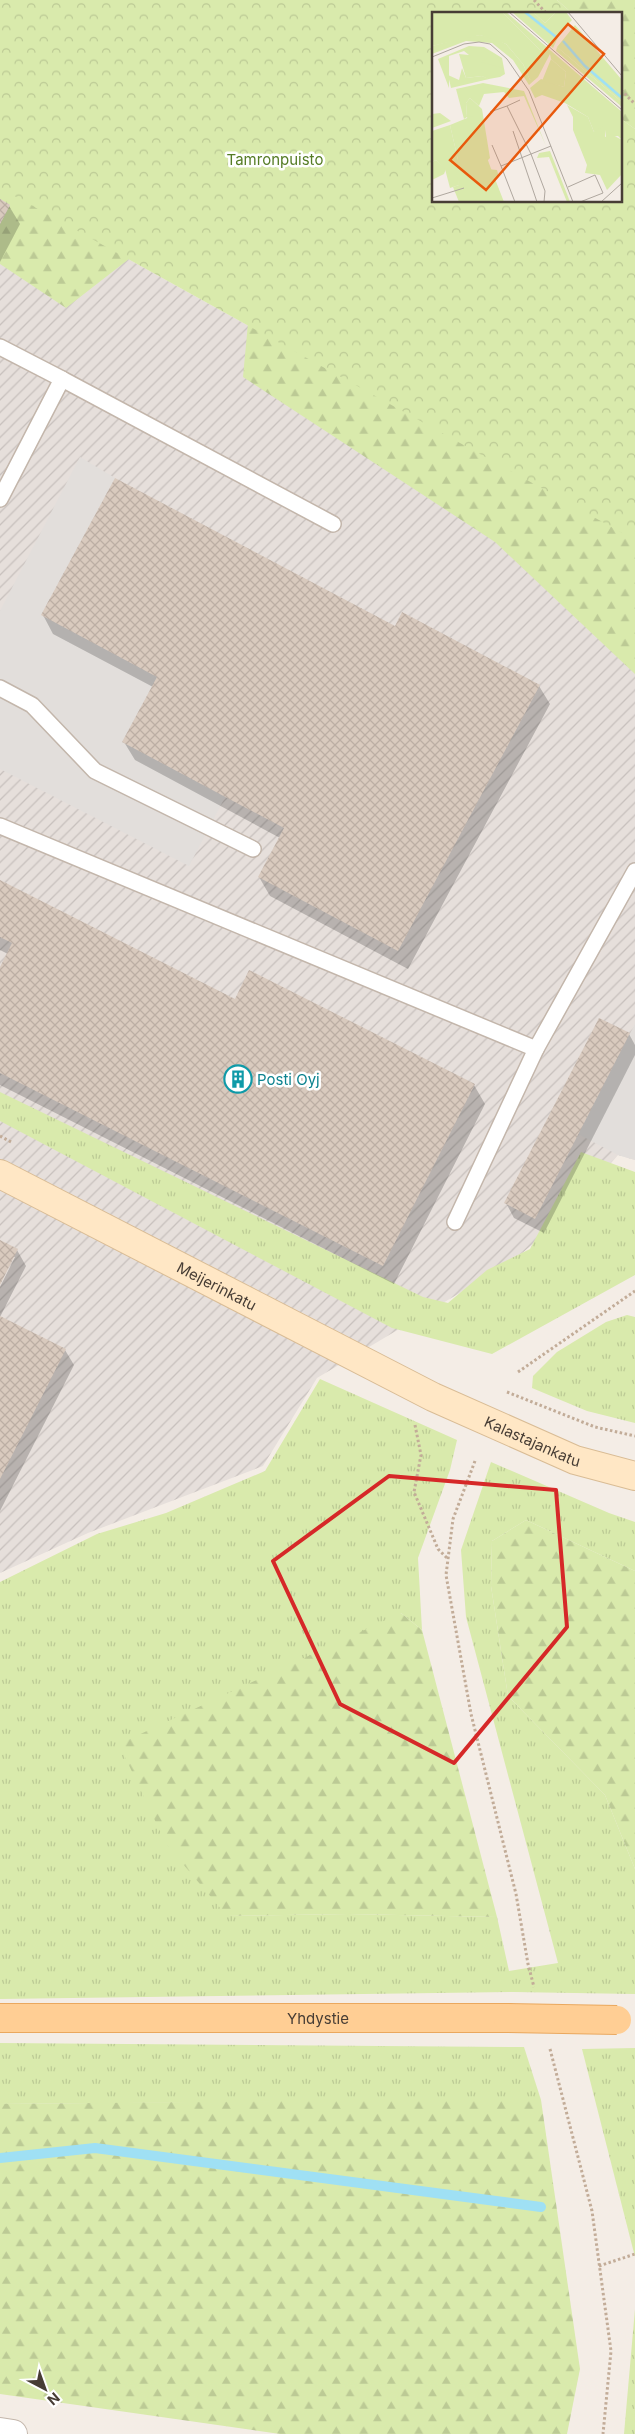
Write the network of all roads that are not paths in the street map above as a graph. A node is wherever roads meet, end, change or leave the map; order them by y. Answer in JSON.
{"nodes":[{"id":1,"x":0,"y":347,"type":"edge"},
{"id":2,"x":62,"y":379,"type":"junction"},
{"id":3,"x":0,"y":499,"type":"edge"},
{"id":4,"x":333,"y":524,"type":"dead end"},
{"id":5,"x":0,"y":688,"type":"edge"},
{"id":6,"x":0,"y":826,"type":"edge"},
{"id":7,"x":253,"y":849,"type":"dead end"},
{"id":8,"x":635,"y":871,"type":"edge"},
{"id":9,"x":536,"y":1050,"type":"junction"},
{"id":10,"x":0,"y":1174,"type":"edge"},
{"id":11,"x":455,"y":1222,"type":"dead end"},
{"id":12,"x":432,"y":1397,"type":"joint"},
{"id":13,"x":635,"y":1476,"type":"edge"},
{"id":14,"x":0,"y":2018,"type":"edge"},
{"id":15,"x":626,"y":2020,"type":"edge"},
{"id":16,"x":0,"y":2432,"type":"edge"},
{"id":17,"x":14,"y":2434,"type":"edge"}],
"edges":[{"from":1,"to":2,"type":"lane"},
{"from":2,"to":3,"type":"lane"},
{"from":2,"to":4,"type":"lane"},
{"from":5,"to":7,"type":"lane"},
{"from":6,"to":9,"type":"lane"},
{"from":8,"to":9,"type":"lane"},
{"from":9,"to":11,"type":"lane"},
{"from":10,"to":12,"type":"street","name":"Meijerinkatu"},
{"from":12,"to":13,"type":"street","name":"Kalastajankatu"},
{"from":14,"to":15,"type":"main road","name":"Yhdystie","bridge":true},
{"from":16,"to":17,"type":"street"}]}
